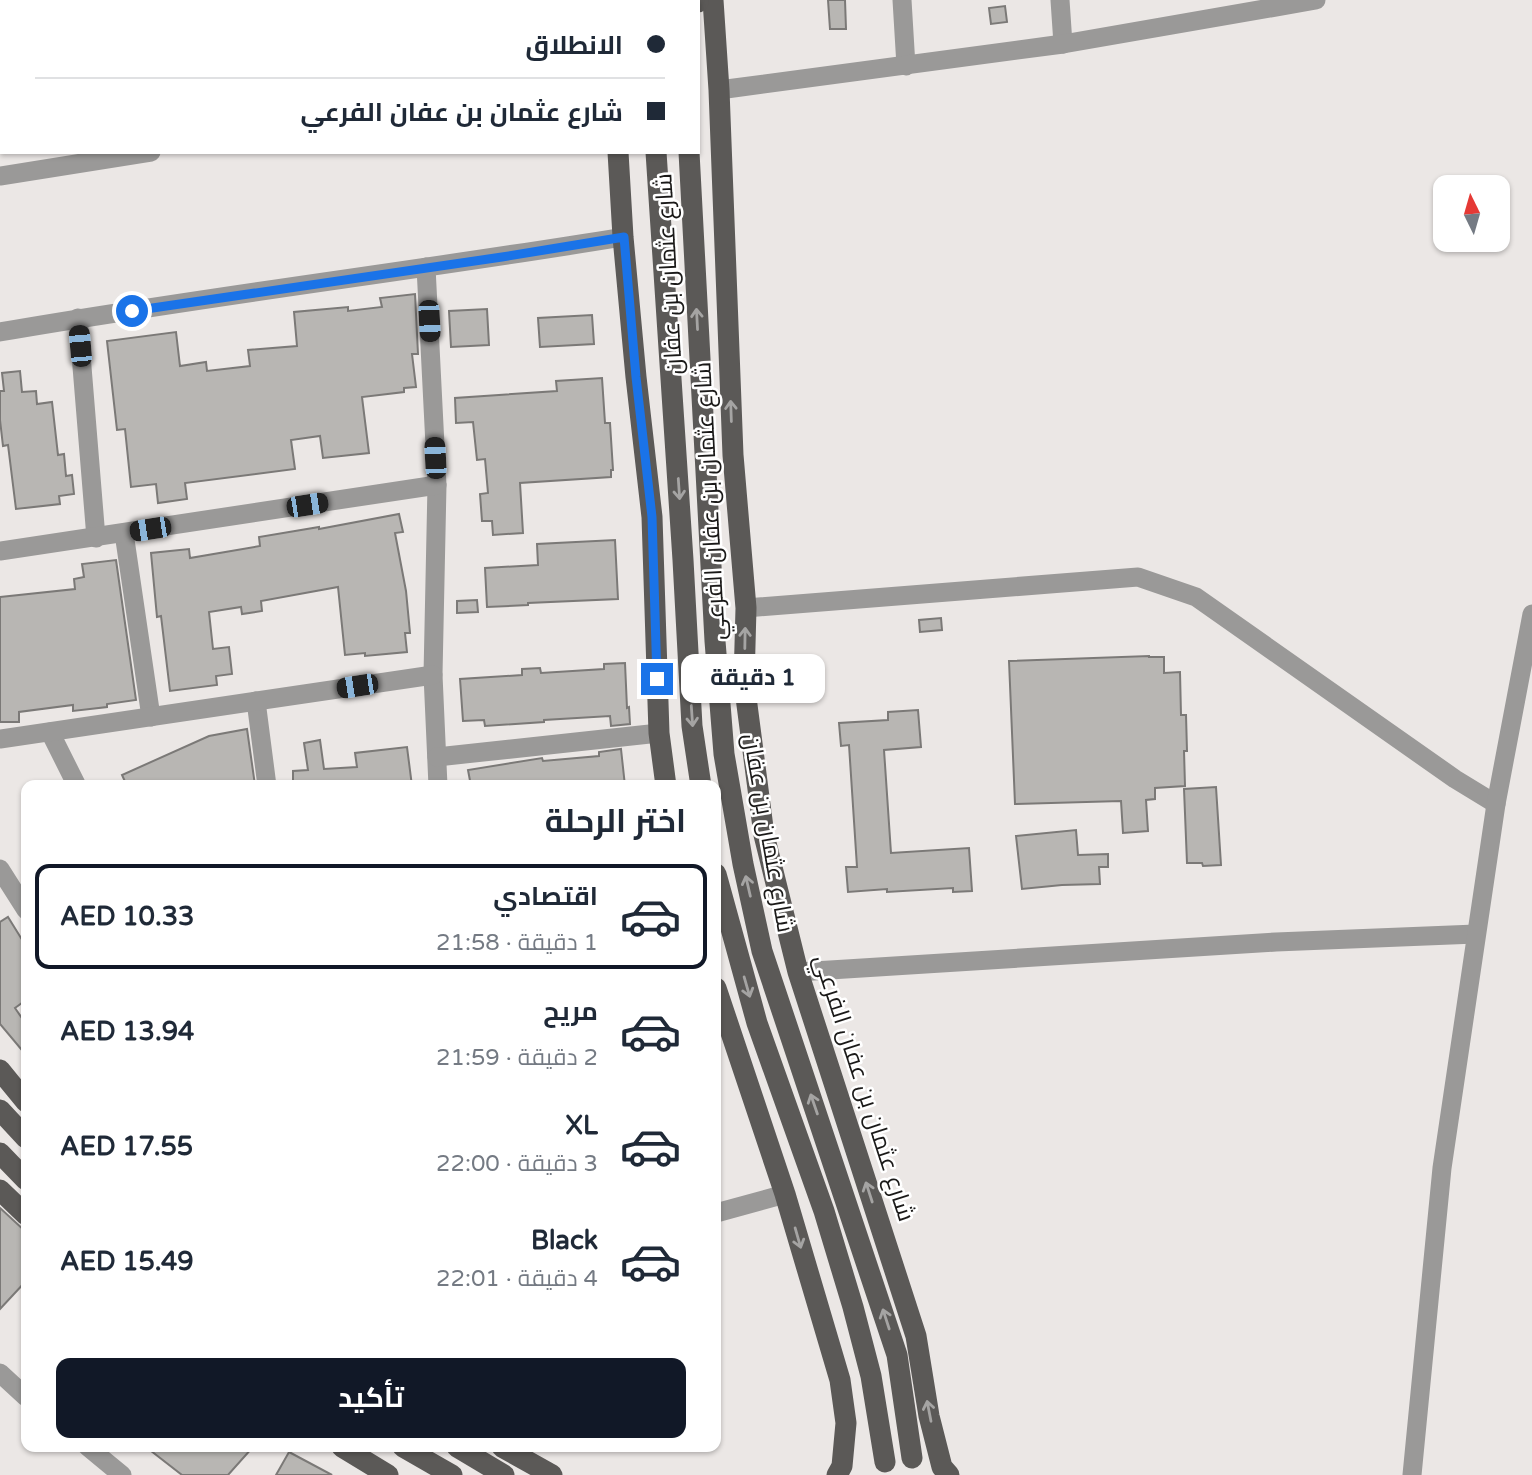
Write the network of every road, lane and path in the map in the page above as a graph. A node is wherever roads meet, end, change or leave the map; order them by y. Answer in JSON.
{"nodes":[{"id":1,"x":713,"y":0,"type":"edge"},
{"id":2,"x":902,"y":0,"type":"edge"},
{"id":3,"x":1060,"y":0,"type":"edge"},
{"id":4,"x":1316,"y":0,"type":"edge"},
{"id":5,"x":1063,"y":44,"type":"junction"},
{"id":6,"x":906,"y":65,"type":"junction"},
{"id":7,"x":719,"y":90,"type":"junction"},
{"id":8,"x":138,"y":154,"type":"edge"},
{"id":9,"x":618,"y":154,"type":"edge"},
{"id":10,"x":656,"y":154,"type":"edge"},
{"id":11,"x":689,"y":154,"type":"edge"},
{"id":12,"x":694,"y":154,"type":"edge"},
{"id":13,"x":0,"y":176,"type":"edge"},
{"id":14,"x":692,"y":229,"type":"junction"},
{"id":15,"x":624,"y":237,"type":"junction"},
{"id":16,"x":426,"y":267,"type":"junction"},
{"id":17,"x":78,"y":318,"type":"junction"},
{"id":18,"x":0,"y":332,"type":"edge"},
{"id":19,"x":437,"y":485,"type":"junction"},
{"id":20,"x":124,"y":533,"type":"junction"},
{"id":21,"x":96,"y":538,"type":"junction"},
{"id":22,"x":0,"y":551,"type":"edge"},
{"id":23,"x":746,"y":608,"type":"junction"},
{"id":24,"x":1532,"y":614,"type":"edge"},
{"id":25,"x":433,"y":675,"type":"junction"},
{"id":26,"x":256,"y":701,"type":"junction"},
{"id":27,"x":151,"y":717,"type":"junction"},
{"id":28,"x":50,"y":732,"type":"junction"},
{"id":29,"x":659,"y":733,"type":"junction"},
{"id":30,"x":0,"y":739,"type":"edge"},
{"id":31,"x":437,"y":757,"type":"junction"},
{"id":32,"x":74,"y":780,"type":"edge"},
{"id":33,"x":266,"y":780,"type":"edge"},
{"id":34,"x":438,"y":780,"type":"edge"},
{"id":35,"x":665,"y":780,"type":"edge"},
{"id":36,"x":700,"y":780,"type":"edge"},
{"id":37,"x":1496,"y":804,"type":"junction"},
{"id":38,"x":0,"y":869,"type":"edge"},
{"id":39,"x":721,"y":892,"type":"edge"},
{"id":40,"x":21,"y":902,"type":"edge"},
{"id":41,"x":1476,"y":934,"type":"junction"},
{"id":42,"x":798,"y":972,"type":"junction"},
{"id":43,"x":721,"y":1003,"type":"edge"},
{"id":44,"x":0,"y":1070,"type":"edge"},
{"id":45,"x":21,"y":1096,"type":"edge"},
{"id":46,"x":0,"y":1110,"type":"edge"},
{"id":47,"x":21,"y":1133,"type":"edge"},
{"id":48,"x":0,"y":1153,"type":"edge"},
{"id":49,"x":21,"y":1175,"type":"edge"},
{"id":50,"x":0,"y":1190,"type":"edge"},
{"id":51,"x":785,"y":1194,"type":"junction"},
{"id":52,"x":21,"y":1210,"type":"edge"},
{"id":53,"x":721,"y":1212,"type":"edge"},
{"id":54,"x":0,"y":1373,"type":"edge"},
{"id":55,"x":21,"y":1392,"type":"edge"},
{"id":56,"x":94,"y":1452,"type":"edge"},
{"id":57,"x":350,"y":1452,"type":"edge"},
{"id":58,"x":412,"y":1452,"type":"edge"},
{"id":59,"x":465,"y":1452,"type":"edge"},
{"id":60,"x":511,"y":1452,"type":"edge"},
{"id":61,"x":912,"y":1458,"type":"dead end"},
{"id":62,"x":885,"y":1462,"type":"dead end"},
{"id":63,"x":120,"y":1473,"type":"edge"},
{"id":64,"x":94,"y":1475,"type":"edge"},
{"id":65,"x":388,"y":1475,"type":"edge"},
{"id":66,"x":452,"y":1475,"type":"edge"},
{"id":67,"x":504,"y":1475,"type":"edge"},
{"id":68,"x":552,"y":1475,"type":"edge"},
{"id":69,"x":837,"y":1475,"type":"edge"},
{"id":70,"x":949,"y":1475,"type":"edge"},
{"id":71,"x":1412,"y":1475,"type":"edge"}],
"edges":[{"from":1,"to":7,"type":"main road","name":"شارع عثمان بن عفان الفرعي"},
{"from":2,"to":6,"type":"street"},
{"from":3,"to":5,"type":"street"},
{"from":4,"to":5,"type":"street"},
{"from":5,"to":6,"type":"street"},
{"from":6,"to":7,"type":"street"},
{"from":23,"to":7,"type":"main road","name":"شارع عثمان بن عفان الفرعي","one_way":true},
{"from":8,"to":13,"type":"street"},
{"from":9,"to":15,"type":"main road"},
{"from":10,"to":36,"type":"main road","name":"شارع عثمان بن عفان","one_way":true},
{"from":11,"to":14,"type":"main road","name":"شارع عثمان بن عفان"},
{"from":12,"to":14,"type":"main road"},
{"from":61,"to":14,"type":"main road","name":"شارع عثمان بن عفان","one_way":true},
{"from":15,"to":16,"type":"street"},
{"from":15,"to":29,"type":"main road"},
{"from":16,"to":17,"type":"street"},
{"from":16,"to":19,"type":"street"},
{"from":17,"to":18,"type":"street"},
{"from":17,"to":21,"type":"street"},
{"from":19,"to":20,"type":"street"},
{"from":19,"to":25,"type":"street"},
{"from":20,"to":21,"type":"street"},
{"from":20,"to":27,"type":"street"},
{"from":21,"to":22,"type":"street"},
{"from":23,"to":37,"type":"street"},
{"from":42,"to":23,"type":"main road","name":"شارع عثمان بن عفان الفرعي","one_way":true},
{"from":24,"to":37,"type":"street"},
{"from":25,"to":26,"type":"street"},
{"from":25,"to":31,"type":"street"},
{"from":26,"to":27,"type":"street"},
{"from":26,"to":33,"type":"street"},
{"from":27,"to":28,"type":"street"},
{"from":28,"to":30,"type":"street"},
{"from":28,"to":32,"type":"street"},
{"from":29,"to":31,"type":"street"},
{"from":29,"to":35,"type":"main road"},
{"from":31,"to":34,"type":"street"},
{"from":37,"to":41,"type":"street"},
{"from":38,"to":40,"type":"street"},
{"from":39,"to":62,"type":"main road","one_way":true},
{"from":41,"to":42,"type":"street"},
{"from":41,"to":71,"type":"street"},
{"from":70,"to":42,"type":"main road","name":"شارع عثمان بن عفان الفرعي","one_way":true},
{"from":43,"to":51,"type":"main road"},
{"from":44,"to":45,"type":"main road"},
{"from":46,"to":47,"type":"main road"},
{"from":48,"to":49,"type":"main road"},
{"from":50,"to":52,"type":"main road"},
{"from":51,"to":53,"type":"street"},
{"from":51,"to":69,"type":"main road","one_way":true},
{"from":54,"to":55,"type":"street"},
{"from":56,"to":63,"type":"street"},
{"from":57,"to":65,"type":"main road"},
{"from":58,"to":66,"type":"main road"},
{"from":59,"to":67,"type":"main road"},
{"from":60,"to":68,"type":"main road"},
{"from":63,"to":64,"type":"street"}]}
